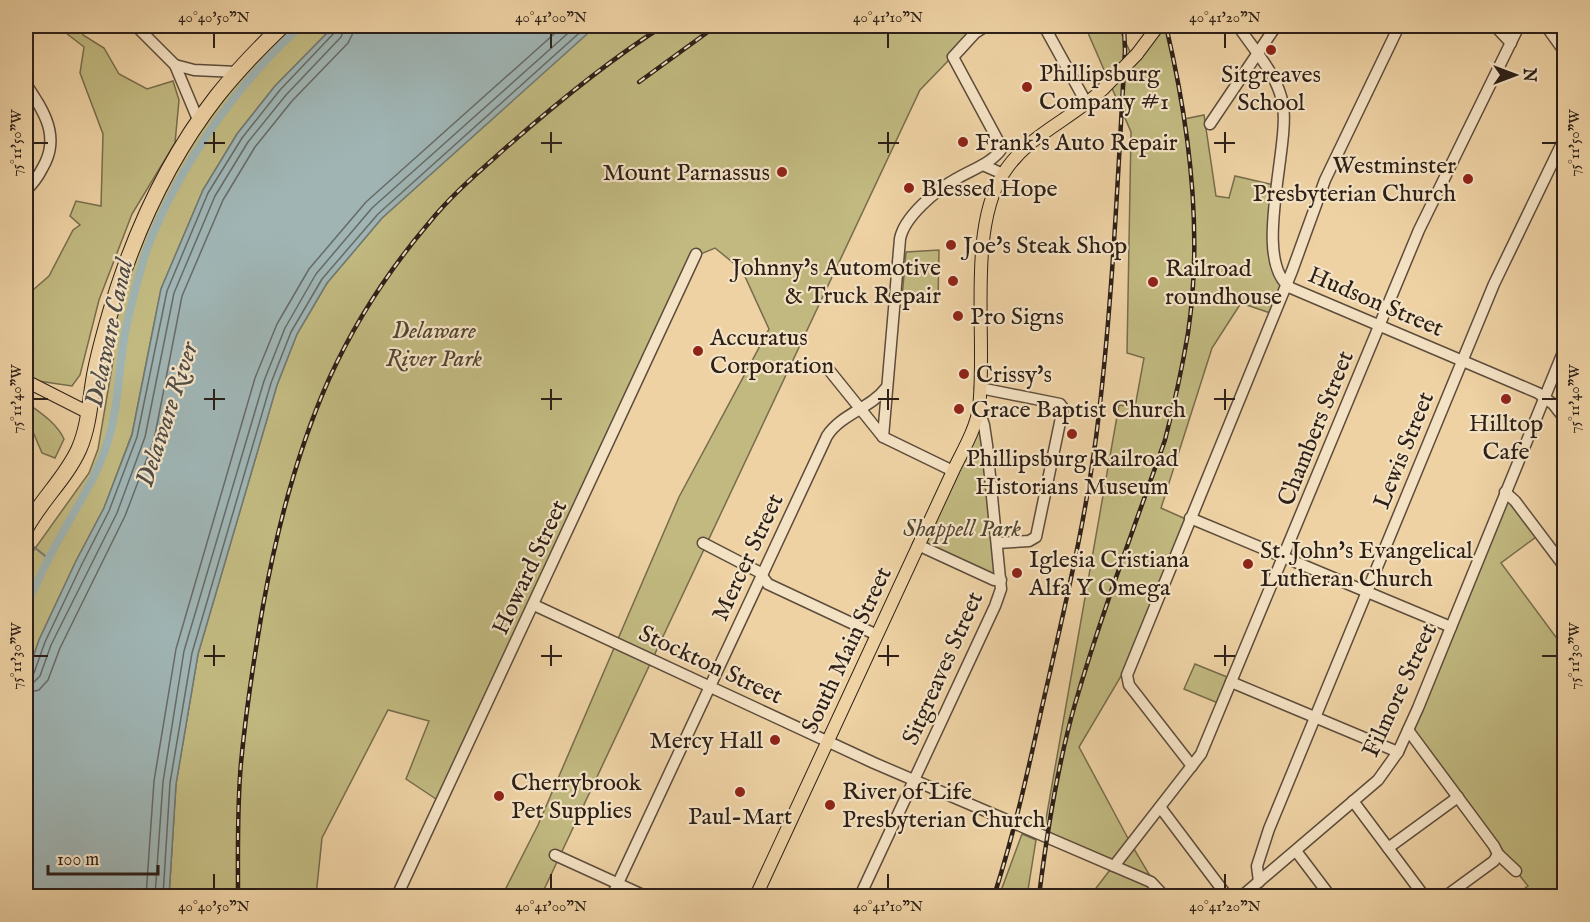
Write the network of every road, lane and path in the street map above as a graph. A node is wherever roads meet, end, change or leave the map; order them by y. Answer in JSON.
{"nodes":[{"id":1,"x":136,"y":26,"type":"edge"},
{"id":2,"x":282,"y":26,"type":"edge"},
{"id":3,"x":986,"y":26,"type":"edge"},
{"id":4,"x":1044,"y":26,"type":"edge"},
{"id":5,"x":1158,"y":26,"type":"edge"},
{"id":6,"x":1238,"y":26,"type":"edge"},
{"id":7,"x":1276,"y":26,"type":"edge"},
{"id":8,"x":1399,"y":26,"type":"edge"},
{"id":9,"x":1495,"y":26,"type":"edge"},
{"id":10,"x":1519,"y":26,"type":"edge"},
{"id":11,"x":1546,"y":26,"type":"edge"},
{"id":12,"x":1511,"y":43,"type":"junction"},
{"id":13,"x":1564,"y":51,"type":"edge"},
{"id":14,"x":1257,"y":54,"type":"junction"},
{"id":15,"x":175,"y":65,"type":"junction"},
{"id":16,"x":237,"y":72,"type":"junction"},
{"id":17,"x":26,"y":84,"type":"edge"},
{"id":18,"x":1087,"y":104,"type":"junction"},
{"id":19,"x":199,"y":122,"type":"junction"},
{"id":20,"x":1210,"y":124,"type":"dead end"},
{"id":21,"x":1564,"y":140,"type":"edge"},
{"id":22,"x":983,"y":165,"type":"junction"},
{"id":23,"x":1003,"y":174,"type":"junction"},
{"id":24,"x":26,"y":190,"type":"edge"},
{"id":25,"x":696,"y":254,"type":"dead end"},
{"id":26,"x":1286,"y":285,"type":"junction"},
{"id":27,"x":1380,"y":326,"type":"junction"},
{"id":28,"x":1564,"y":350,"type":"edge"},
{"id":29,"x":1463,"y":361,"type":"junction"},
{"id":30,"x":829,"y":370,"type":"dead end"},
{"id":31,"x":26,"y":381,"type":"edge"},
{"id":32,"x":886,"y":388,"type":"junction"},
{"id":33,"x":980,"y":388,"type":"junction"},
{"id":34,"x":1545,"y":397,"type":"junction"},
{"id":35,"x":860,"y":409,"type":"junction"},
{"id":36,"x":979,"y":410,"type":"junction"},
{"id":37,"x":89,"y":413,"type":"junction"},
{"id":38,"x":1564,"y":418,"type":"edge"},
{"id":39,"x":883,"y":437,"type":"junction"},
{"id":40,"x":953,"y":471,"type":"junction"},
{"id":41,"x":1505,"y":492,"type":"junction"},
{"id":42,"x":1190,"y":518,"type":"junction"},
{"id":43,"x":26,"y":528,"type":"edge"},
{"id":44,"x":703,"y":543,"type":"dead end"},
{"id":45,"x":997,"y":543,"type":"junction"},
{"id":46,"x":918,"y":545,"type":"junction"},
{"id":47,"x":1284,"y":558,"type":"junction"},
{"id":48,"x":1564,"y":566,"type":"edge"},
{"id":49,"x":761,"y":574,"type":"junction"},
{"id":50,"x":1001,"y":580,"type":"junction"},
{"id":51,"x":1368,"y":591,"type":"junction"},
{"id":52,"x":534,"y":605,"type":"junction"},
{"id":53,"x":1451,"y":627,"type":"junction"},
{"id":54,"x":877,"y":635,"type":"junction"},
{"id":55,"x":1231,"y":682,"type":"junction"},
{"id":56,"x":710,"y":688,"type":"junction"},
{"id":57,"x":1316,"y":718,"type":"junction"},
{"id":58,"x":1408,"y":730,"type":"junction"},
{"id":59,"x":827,"y":740,"type":"junction"},
{"id":60,"x":1398,"y":752,"type":"junction"},
{"id":61,"x":1192,"y":766,"type":"junction"},
{"id":62,"x":915,"y":779,"type":"junction"},
{"id":63,"x":1458,"y":797,"type":"junction"},
{"id":64,"x":1353,"y":801,"type":"junction"},
{"id":65,"x":1160,"y":807,"type":"junction"},
{"id":66,"x":1388,"y":848,"type":"junction"},
{"id":67,"x":1296,"y":851,"type":"junction"},
{"id":68,"x":1498,"y":854,"type":"junction"},
{"id":69,"x":555,"y":855,"type":"dead end"},
{"id":70,"x":1114,"y":866,"type":"junction"},
{"id":71,"x":1516,"y":871,"type":"dead end"},
{"id":72,"x":1259,"y":882,"type":"junction"},
{"id":73,"x":618,"y":884,"type":"junction"},
{"id":74,"x":397,"y":897,"type":"edge"},
{"id":75,"x":612,"y":897,"type":"edge"},
{"id":76,"x":645,"y":897,"type":"edge"},
{"id":77,"x":756,"y":897,"type":"edge"},
{"id":78,"x":860,"y":897,"type":"edge"},
{"id":79,"x":1164,"y":897,"type":"edge"},
{"id":80,"x":1227,"y":897,"type":"edge"},
{"id":81,"x":1242,"y":897,"type":"edge"},
{"id":82,"x":1330,"y":897,"type":"edge"},
{"id":83,"x":1424,"y":897,"type":"edge"},
{"id":84,"x":1446,"y":897,"type":"edge"}],
"edges":[{"from":1,"to":15,"type":"street"},
{"from":2,"to":16,"type":"highway"},
{"from":3,"to":22,"type":"street"},
{"from":4,"to":18,"type":"street"},
{"from":5,"to":18,"type":"main road","name":"South Main Street","bridge":true},
{"from":6,"to":14,"type":"street","name":"Hudson Street"},
{"from":7,"to":14,"type":"street"},
{"from":8,"to":26,"type":"street"},
{"from":9,"to":12,"type":"street"},
{"from":10,"to":12,"type":"street","name":"Chambers Street"},
{"from":11,"to":13,"type":"street"},
{"from":12,"to":27,"type":"street","name":"Chambers Street"},
{"from":14,"to":20,"type":"street"},
{"from":14,"to":26,"type":"street","name":"Hudson Street"},
{"from":15,"to":16,"type":"street"},
{"from":15,"to":19,"type":"street"},
{"from":16,"to":19,"type":"highway"},
{"from":17,"to":24,"type":"street"},
{"from":18,"to":23,"type":"main road","name":"South Main Street"},
{"from":19,"to":37,"type":"highway"},
{"from":21,"to":29,"type":"street","name":"Lewis Street"},
{"from":22,"to":23,"type":"street"},
{"from":22,"to":32,"type":"street"},
{"from":23,"to":33,"type":"main road","name":"South Main Street"},
{"from":25,"to":52,"type":"street","name":"Howard Street"},
{"from":26,"to":27,"type":"street","name":"Hudson Street"},
{"from":26,"to":42,"type":"street"},
{"from":27,"to":29,"type":"street","name":"Hudson Street"},
{"from":27,"to":47,"type":"street","name":"Chambers Street"},
{"from":28,"to":34,"type":"street","name":"Filmore Street"},
{"from":29,"to":34,"type":"street","name":"Hudson Street"},
{"from":29,"to":51,"type":"street","name":"Lewis Street"},
{"from":30,"to":35,"type":"street"},
{"from":31,"to":37,"type":"main road"},
{"from":32,"to":35,"type":"street","name":"Mercer Street"},
{"from":32,"to":39,"type":"street"},
{"from":33,"to":36,"type":"main road","name":"South Main Street"},
{"from":33,"to":45,"type":"street"},
{"from":34,"to":38,"type":"street","name":"Hudson Street"},
{"from":34,"to":41,"type":"street","name":"Filmore Street"},
{"from":35,"to":39,"type":"street"},
{"from":35,"to":49,"type":"street","name":"Mercer Street"},
{"from":36,"to":40,"type":"main road","name":"South Main Street"},
{"from":36,"to":45,"type":"street","name":"Sitgreaves Street"},
{"from":37,"to":43,"type":"highway"},
{"from":39,"to":40,"type":"street"},
{"from":40,"to":46,"type":"main road","name":"South Main Street"},
{"from":41,"to":48,"type":"street"},
{"from":41,"to":53,"type":"street","name":"Filmore Street"},
{"from":42,"to":47,"type":"street"},
{"from":42,"to":61,"type":"street"},
{"from":44,"to":49,"type":"street"},
{"from":45,"to":50,"type":"street","name":"Sitgreaves Street"},
{"from":46,"to":50,"type":"street"},
{"from":46,"to":54,"type":"main road","name":"South Main Street"},
{"from":47,"to":51,"type":"street"},
{"from":47,"to":55,"type":"street","name":"Chambers Street"},
{"from":49,"to":54,"type":"street"},
{"from":49,"to":56,"type":"street","name":"Mercer Street"},
{"from":50,"to":62,"type":"street","name":"Sitgreaves Street"},
{"from":51,"to":53,"type":"street"},
{"from":51,"to":57,"type":"street","name":"Lewis Street"},
{"from":52,"to":56,"type":"street","name":"Stockton Street"},
{"from":52,"to":74,"type":"street","name":"Howard Street"},
{"from":53,"to":58,"type":"street","name":"Filmore Street"},
{"from":54,"to":59,"type":"main road","name":"South Main Street"},
{"from":55,"to":57,"type":"street"},
{"from":55,"to":61,"type":"street","name":"Chambers Street"},
{"from":56,"to":59,"type":"street","name":"Stockton Street"},
{"from":56,"to":73,"type":"street","name":"Mercer Street"},
{"from":57,"to":60,"type":"street"},
{"from":57,"to":72,"type":"street","name":"Lewis Street"},
{"from":58,"to":60,"type":"street","name":"Filmore Street"},
{"from":58,"to":63,"type":"street"},
{"from":59,"to":62,"type":"street","name":"Stockton Street"},
{"from":59,"to":77,"type":"main road","name":"South Main Street"},
{"from":60,"to":64,"type":"street","name":"Filmore Street"},
{"from":61,"to":65,"type":"street","name":"Chambers Street"},
{"from":62,"to":70,"type":"street","name":"Stockton Street"},
{"from":62,"to":78,"type":"street","name":"Sitgreaves Street"},
{"from":63,"to":66,"type":"street"},
{"from":63,"to":68,"type":"street"},
{"from":64,"to":66,"type":"street"},
{"from":64,"to":67,"type":"street","name":"Filmore Street"},
{"from":65,"to":70,"type":"street","name":"Chambers Street"},
{"from":65,"to":80,"type":"street"},
{"from":66,"to":83,"type":"street"},
{"from":67,"to":72,"type":"street","name":"Filmore Street"},
{"from":67,"to":82,"type":"street"},
{"from":68,"to":71,"type":"street"},
{"from":68,"to":84,"type":"street"},
{"from":69,"to":73,"type":"street"},
{"from":70,"to":79,"type":"street","name":"Stockton Street"},
{"from":72,"to":81,"type":"street","name":"Filmore Street"},
{"from":73,"to":75,"type":"street","name":"Mercer Street"},
{"from":73,"to":76,"type":"street"}]}
